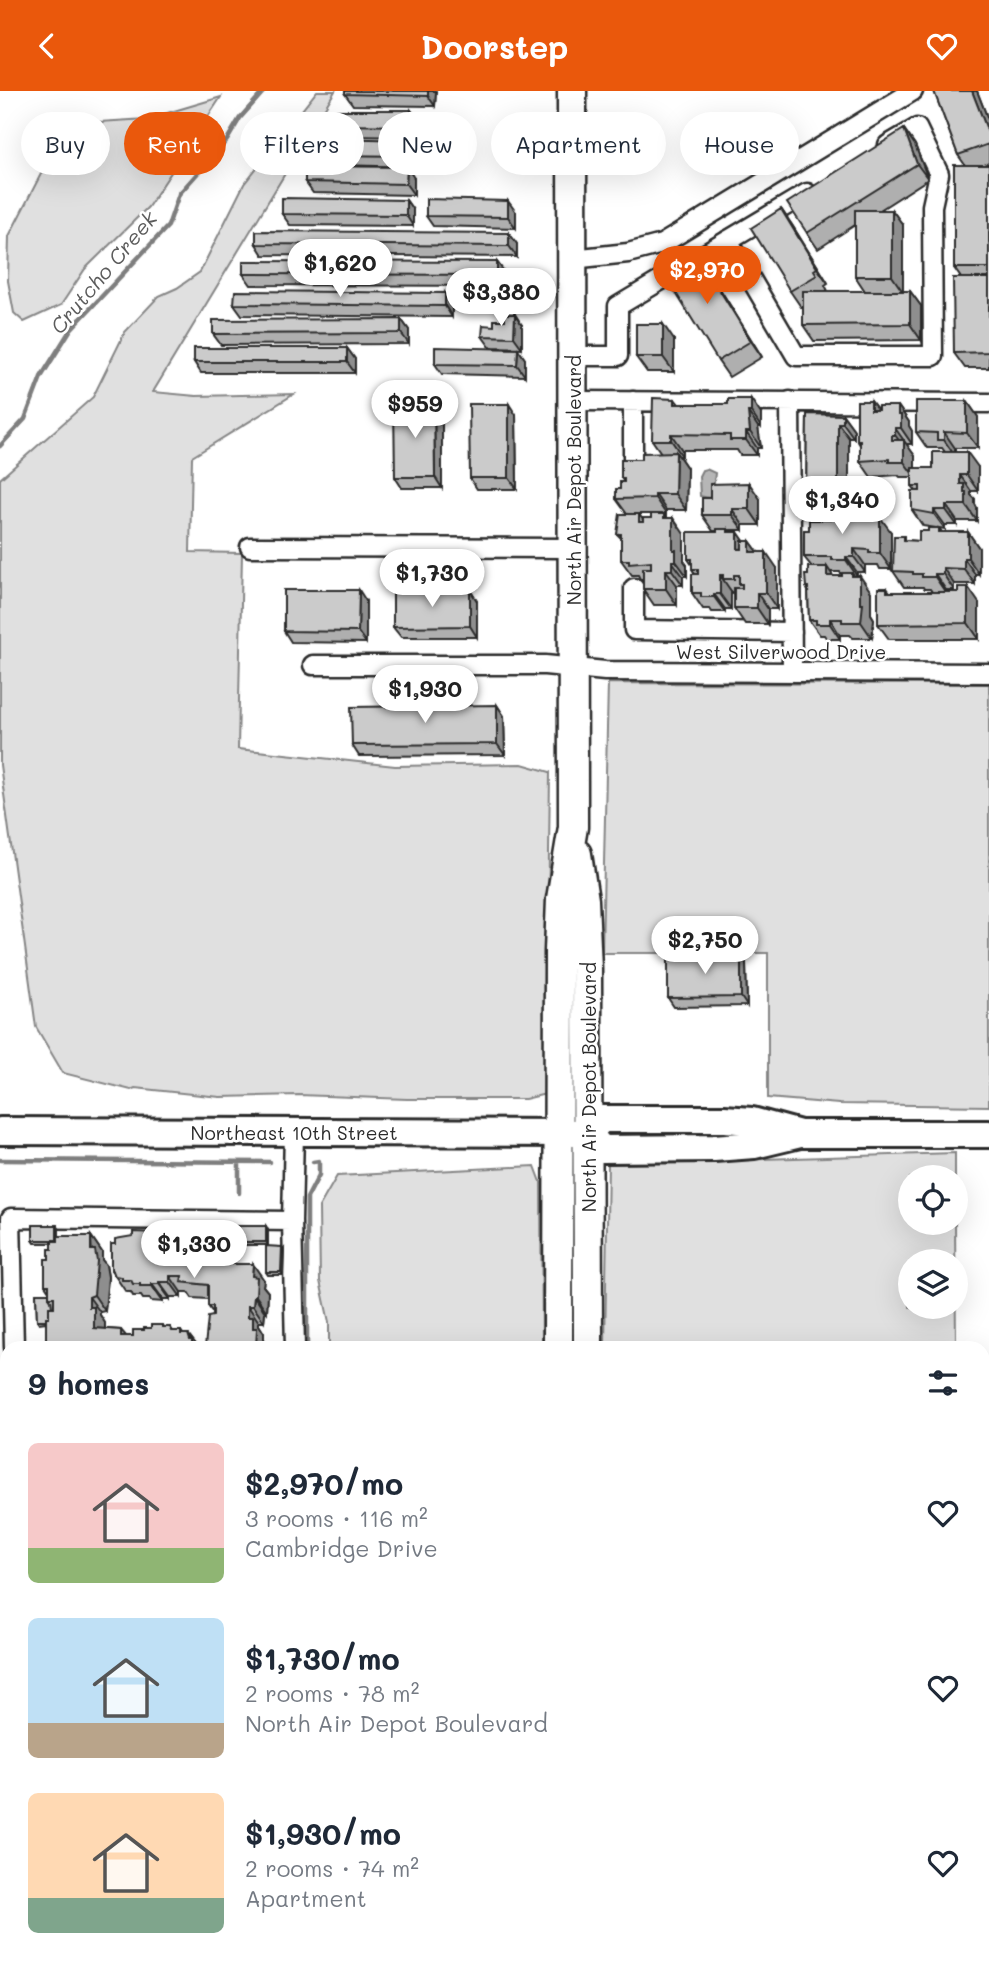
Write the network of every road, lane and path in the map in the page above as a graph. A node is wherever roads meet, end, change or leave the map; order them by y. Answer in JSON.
{"nodes":[{"id":1,"x":572,"y":91,"type":"edge"},
{"id":2,"x":913,"y":91,"type":"edge"},
{"id":3,"x":870,"y":156,"type":"edge"},
{"id":4,"x":824,"y":183,"type":"edge"},
{"id":5,"x":729,"y":240,"type":"junction"},
{"id":6,"x":572,"y":259,"type":"junction"},
{"id":7,"x":573,"y":356,"type":"junction"},
{"id":8,"x":573,"y":401,"type":"junction"},
{"id":9,"x":633,"y":401,"type":"junction"},
{"id":10,"x":790,"y":401,"type":"junction"},
{"id":11,"x":989,"y":403,"type":"edge"},
{"id":12,"x":633,"y":461,"type":"edge"},
{"id":13,"x":250,"y":547,"type":"dead end"},
{"id":14,"x":573,"y":548,"type":"junction"},
{"id":15,"x":634,"y":588,"type":"dead end"},
{"id":16,"x":792,"y":632,"type":"junction"},
{"id":17,"x":313,"y":665,"type":"dead end"},
{"id":18,"x":573,"y":668,"type":"junction"},
{"id":19,"x":792,"y":671,"type":"junction"},
{"id":20,"x":989,"y":673,"type":"edge"},
{"id":21,"x":573,"y":827,"type":"junction"},
{"id":22,"x":0,"y":1131,"type":"edge"},
{"id":23,"x":294,"y":1132,"type":"junction"},
{"id":24,"x":557,"y":1132,"type":"junction"},
{"id":25,"x":588,"y":1133,"type":"junction"},
{"id":26,"x":989,"y":1133,"type":"edge"},
{"id":27,"x":292,"y":1221,"type":"junction"},
{"id":28,"x":14,"y":1341,"type":"edge"},
{"id":29,"x":295,"y":1341,"type":"edge"},
{"id":30,"x":558,"y":1341,"type":"edge"},
{"id":31,"x":588,"y":1341,"type":"edge"}],
"edges":[{"from":1,"to":6,"type":"main road","name":"North Air Depot Boulevard"},
{"from":2,"to":6,"type":"street"},
{"from":3,"to":5,"type":"street"},
{"from":4,"to":5,"type":"street"},
{"from":5,"to":7,"type":"street"},
{"from":6,"to":7,"type":"main road","name":"North Air Depot Boulevard"},
{"from":7,"to":8,"type":"main road","name":"North Air Depot Boulevard"},
{"from":8,"to":9,"type":"street"},
{"from":8,"to":14,"type":"main road","name":"North Air Depot Boulevard"},
{"from":9,"to":10,"type":"street"},
{"from":9,"to":12,"type":"street"},
{"from":10,"to":11,"type":"street"},
{"from":10,"to":16,"type":"street"},
{"from":13,"to":14,"type":"street"},
{"from":14,"to":18,"type":"main road","name":"North Air Depot Boulevard"},
{"from":15,"to":16,"type":"street"},
{"from":16,"to":19,"type":"street"},
{"from":17,"to":18,"type":"street","name":"West Silverwood Drive"},
{"from":18,"to":19,"type":"street","name":"West Silverwood Drive"},
{"from":18,"to":21,"type":"main road","name":"North Air Depot Boulevard"},
{"from":19,"to":20,"type":"street","name":"West Silverwood Drive"},
{"from":21,"to":24,"type":"main road","name":"North Air Depot Boulevard"},
{"from":21,"to":25,"type":"main road","name":"North Air Depot Boulevard"},
{"from":22,"to":23,"type":"main road","name":"Northeast 10th Street"},
{"from":23,"to":24,"type":"main road","name":"Northeast 10th Street"},
{"from":23,"to":27,"type":"street"},
{"from":24,"to":25,"type":"main road","name":"Northeast 10th Street"},
{"from":24,"to":30,"type":"main road","name":"North Air Depot Boulevard"},
{"from":25,"to":26,"type":"main road","name":"Northeast 10th Street"},
{"from":25,"to":31,"type":"main road","name":"North Air Depot Boulevard"},
{"from":27,"to":28,"type":"street"},
{"from":27,"to":29,"type":"street"}]}
